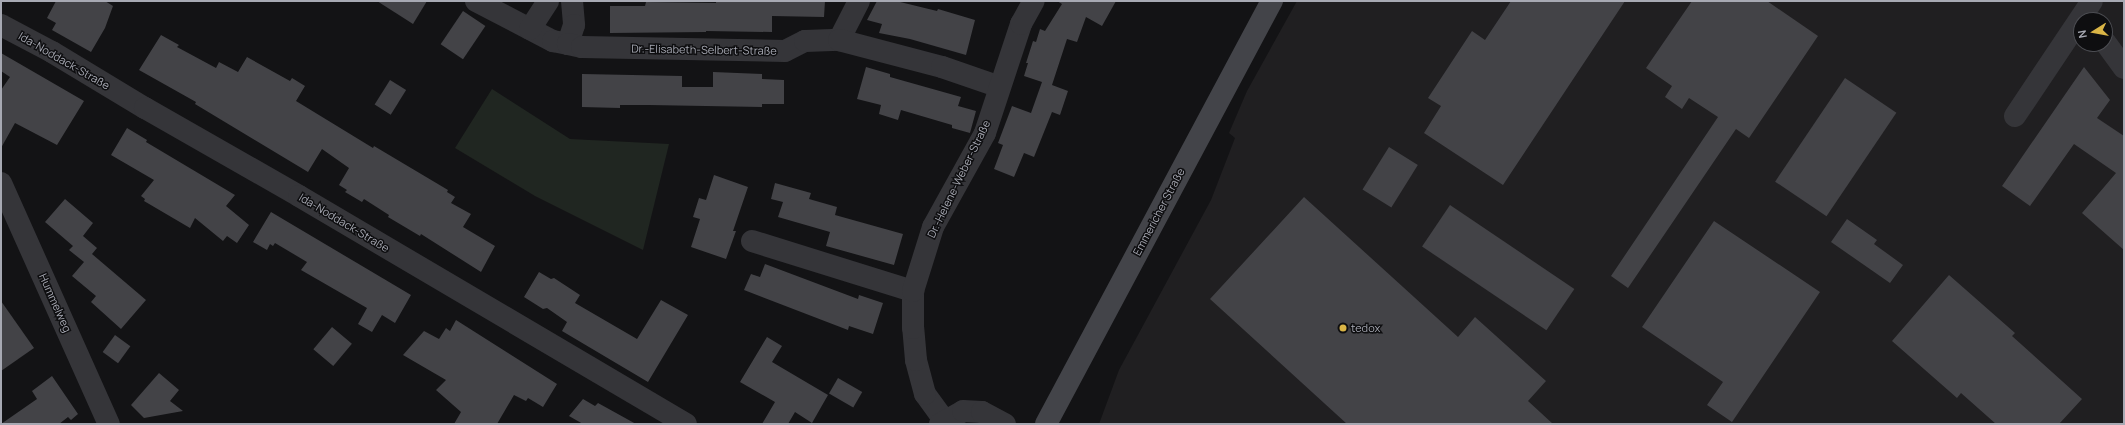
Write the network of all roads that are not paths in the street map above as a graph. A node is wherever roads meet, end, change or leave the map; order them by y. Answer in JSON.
{"nodes":[{"id":1,"x":476,"y":1,"type":"edge"},
{"id":2,"x":548,"y":1,"type":"edge"},
{"id":3,"x":572,"y":1,"type":"edge"},
{"id":4,"x":859,"y":1,"type":"edge"},
{"id":5,"x":1034,"y":1,"type":"edge"},
{"id":6,"x":1272,"y":1,"type":"edge"},
{"id":7,"x":2088,"y":11,"type":"edge"},
{"id":8,"x":1,"y":25,"type":"edge"},
{"id":9,"x":530,"y":29,"type":"junction"},
{"id":10,"x":839,"y":40,"type":"junction"},
{"id":11,"x":568,"y":44,"type":"junction"},
{"id":12,"x":2112,"y":52,"type":"edge"},
{"id":13,"x":2124,"y":68,"type":"edge"},
{"id":14,"x":1000,"y":87,"type":"junction"},
{"id":15,"x":2015,"y":116,"type":"dead end"},
{"id":16,"x":1,"y":183,"type":"edge"},
{"id":17,"x":752,"y":241,"type":"dead end"},
{"id":18,"x":913,"y":291,"type":"junction"},
{"id":19,"x":942,"y":422,"type":"edge"},
{"id":20,"x":109,"y":424,"type":"edge"},
{"id":21,"x":686,"y":424,"type":"edge"},
{"id":22,"x":1005,"y":424,"type":"edge"},
{"id":23,"x":1046,"y":424,"type":"edge"}],
"edges":[{"from":1,"to":9,"type":"street","name":"Dr.-Elisabeth-Selbert-Straße"},
{"from":2,"to":9,"type":"street"},
{"from":3,"to":11,"type":"street"},
{"from":4,"to":10,"type":"street"},
{"from":5,"to":14,"type":"street","name":"Dr.-Helene-Weber-Straße"},
{"from":6,"to":23,"type":"main road","name":"Emmericher Straße"},
{"from":7,"to":15,"type":"street"},
{"from":8,"to":21,"type":"street","name":"Ida-Noddack-Straße"},
{"from":9,"to":11,"type":"street","name":"Dr.-Elisabeth-Selbert-Straße"},
{"from":10,"to":11,"type":"street","name":"Dr.-Elisabeth-Selbert-Straße"},
{"from":10,"to":14,"type":"street","name":"Dr.-Elisabeth-Selbert-Straße"},
{"from":12,"to":13,"type":"street"},
{"from":14,"to":18,"type":"street","name":"Dr.-Helene-Weber-Straße"},
{"from":16,"to":20,"type":"street","name":"Hummelweg"},
{"from":17,"to":18,"type":"street"},
{"from":18,"to":19,"type":"street","name":"Dr.-Helene-Weber-Straße"},
{"from":19,"to":22,"type":"street"}]}
